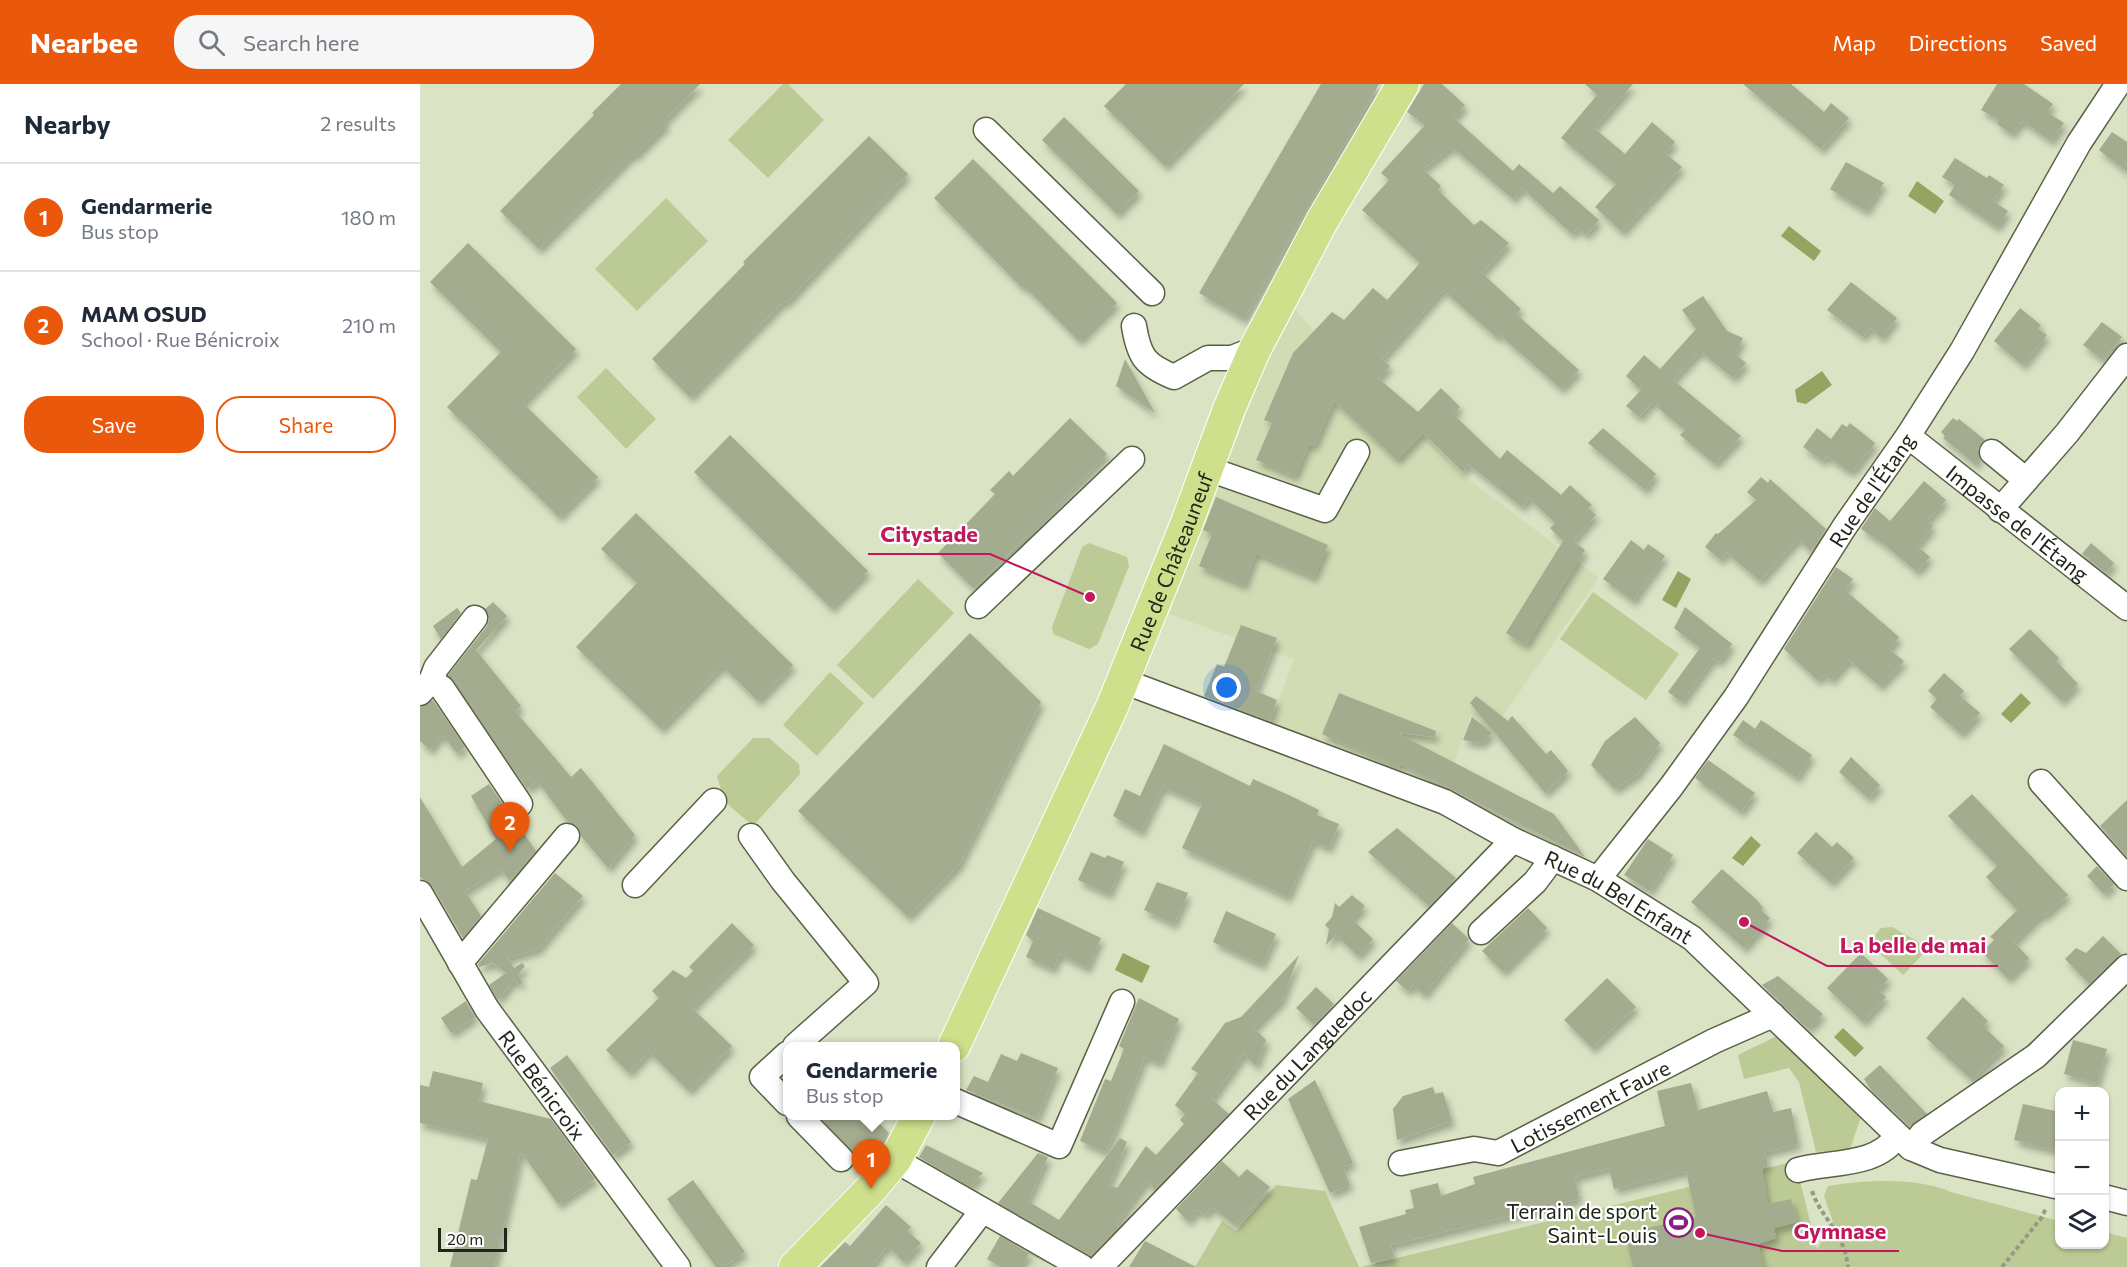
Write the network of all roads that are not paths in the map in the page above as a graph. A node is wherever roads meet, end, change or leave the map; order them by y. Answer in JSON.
{"nodes":[{"id":1,"x":1403,"y":84,"type":"edge"},
{"id":2,"x":2109,"y":87,"type":"edge"},
{"id":3,"x":986,"y":130,"type":"dead end"},
{"id":4,"x":1152,"y":293,"type":"dead end"},
{"id":5,"x":1134,"y":326,"type":"dead end"},
{"id":6,"x":1255,"y":349,"type":"junction"},
{"id":7,"x":2127,"y":356,"type":"edge"},
{"id":8,"x":1908,"y":436,"type":"junction"},
{"id":9,"x":1358,"y":452,"type":"dead end"},
{"id":10,"x":1992,"y":452,"type":"dead end"},
{"id":11,"x":1132,"y":459,"type":"dead end"},
{"id":12,"x":1206,"y":468,"type":"junction"},
{"id":13,"x":2026,"y":480,"type":"junction"},
{"id":14,"x":2000,"y":510,"type":"junction"},
{"id":15,"x":978,"y":606,"type":"dead end"},
{"id":16,"x":2127,"y":608,"type":"edge"},
{"id":17,"x":475,"y":618,"type":"dead end"},
{"id":18,"x":1753,"y":640,"type":"dead end"},
{"id":19,"x":1123,"y":681,"type":"junction"},
{"id":20,"x":425,"y":687,"type":"edge"},
{"id":21,"x":1724,"y":713,"type":"junction"},
{"id":22,"x":2041,"y":782,"type":"dead end"},
{"id":23,"x":714,"y":801,"type":"dead end"},
{"id":24,"x":520,"y":804,"type":"dead end"},
{"id":25,"x":567,"y":836,"type":"dead end"},
{"id":26,"x":751,"y":836,"type":"dead end"},
{"id":27,"x":1514,"y":840,"type":"junction"},
{"id":28,"x":1553,"y":858,"type":"junction"},
{"id":29,"x":2127,"y":878,"type":"edge"},
{"id":30,"x":1598,"y":879,"type":"junction"},
{"id":31,"x":635,"y":885,"type":"dead end"},
{"id":32,"x":420,"y":893,"type":"edge"},
{"id":33,"x":1481,"y":932,"type":"dead end"},
{"id":34,"x":460,"y":963,"type":"junction"},
{"id":35,"x":2127,"y":967,"type":"edge"},
{"id":36,"x":1122,"y":1002,"type":"dead end"},
{"id":37,"x":1773,"y":1015,"type":"junction"},
{"id":38,"x":801,"y":1042,"type":"edge"},
{"id":39,"x":956,"y":1042,"type":"edge"},
{"id":40,"x":783,"y":1058,"type":"edge"},
{"id":41,"x":783,"y":1099,"type":"edge"},
{"id":42,"x":960,"y":1103,"type":"edge"},
{"id":43,"x":803,"y":1120,"type":"edge"},
{"id":44,"x":918,"y":1120,"type":"edge"},
{"id":45,"x":1904,"y":1142,"type":"junction"},
{"id":46,"x":841,"y":1159,"type":"dead end"},
{"id":47,"x":895,"y":1160,"type":"junction"},
{"id":48,"x":1401,"y":1163,"type":"dead end"},
{"id":49,"x":1798,"y":1170,"type":"dead end"},
{"id":50,"x":2055,"y":1186,"type":"edge"},
{"id":51,"x":982,"y":1211,"type":"junction"},
{"id":52,"x":1067,"y":1263,"type":"edge"},
{"id":53,"x":678,"y":1267,"type":"edge"},
{"id":54,"x":795,"y":1267,"type":"edge"},
{"id":55,"x":939,"y":1267,"type":"edge"},
{"id":56,"x":1100,"y":1267,"type":"edge"}],
"edges":[{"from":1,"to":6,"type":"main road","name":"Rue de Châteauneuf"},
{"from":2,"to":8,"type":"street","name":"Rue de l'Étang"},
{"from":3,"to":4,"type":"street"},
{"from":5,"to":6,"type":"street"},
{"from":6,"to":12,"type":"main road","name":"Rue de Châteauneuf"},
{"from":7,"to":13,"type":"street"},
{"from":8,"to":14,"type":"street","name":"Impasse de l'Étang"},
{"from":8,"to":21,"type":"street","name":"Rue de l'Étang"},
{"from":9,"to":12,"type":"street"},
{"from":10,"to":13,"type":"street"},
{"from":11,"to":15,"type":"street"},
{"from":12,"to":19,"type":"main road","name":"Rue de Châteauneuf"},
{"from":13,"to":14,"type":"street"},
{"from":14,"to":16,"type":"street","name":"Impasse de l'Étang"},
{"from":17,"to":20,"type":"street"},
{"from":18,"to":21,"type":"street"},
{"from":19,"to":27,"type":"street","name":"Rue du Bel Enfant"},
{"from":19,"to":39,"type":"main road","name":"Rue de Châteauneuf"},
{"from":20,"to":24,"type":"street"},
{"from":21,"to":30,"type":"street","name":"Rue de l'Étang"},
{"from":22,"to":29,"type":"street"},
{"from":23,"to":31,"type":"street"},
{"from":25,"to":34,"type":"street"},
{"from":26,"to":38,"type":"street"},
{"from":27,"to":28,"type":"street","name":"Rue du Bel Enfant"},
{"from":27,"to":56,"type":"street","name":"Rue du Languedoc"},
{"from":28,"to":30,"type":"street","name":"Rue du Bel Enfant"},
{"from":28,"to":33,"type":"street"},
{"from":30,"to":37,"type":"street","name":"Rue du Bel Enfant"},
{"from":32,"to":34,"type":"street","name":"Rue Bénicroix"},
{"from":34,"to":53,"type":"street","name":"Rue Bénicroix"},
{"from":35,"to":45,"type":"street"},
{"from":36,"to":42,"type":"street"},
{"from":37,"to":45,"type":"street","name":"Rue du Bel Enfant"},
{"from":37,"to":48,"type":"street","name":"Lotissement Faure"},
{"from":40,"to":41,"type":"street"},
{"from":43,"to":46,"type":"street"},
{"from":44,"to":47,"type":"main road"},
{"from":45,"to":49,"type":"street"},
{"from":45,"to":50,"type":"street","name":"Rue du Bel Enfant"},
{"from":47,"to":51,"type":"street"},
{"from":47,"to":54,"type":"main road"},
{"from":51,"to":52,"type":"street"},
{"from":51,"to":55,"type":"street"}]}
